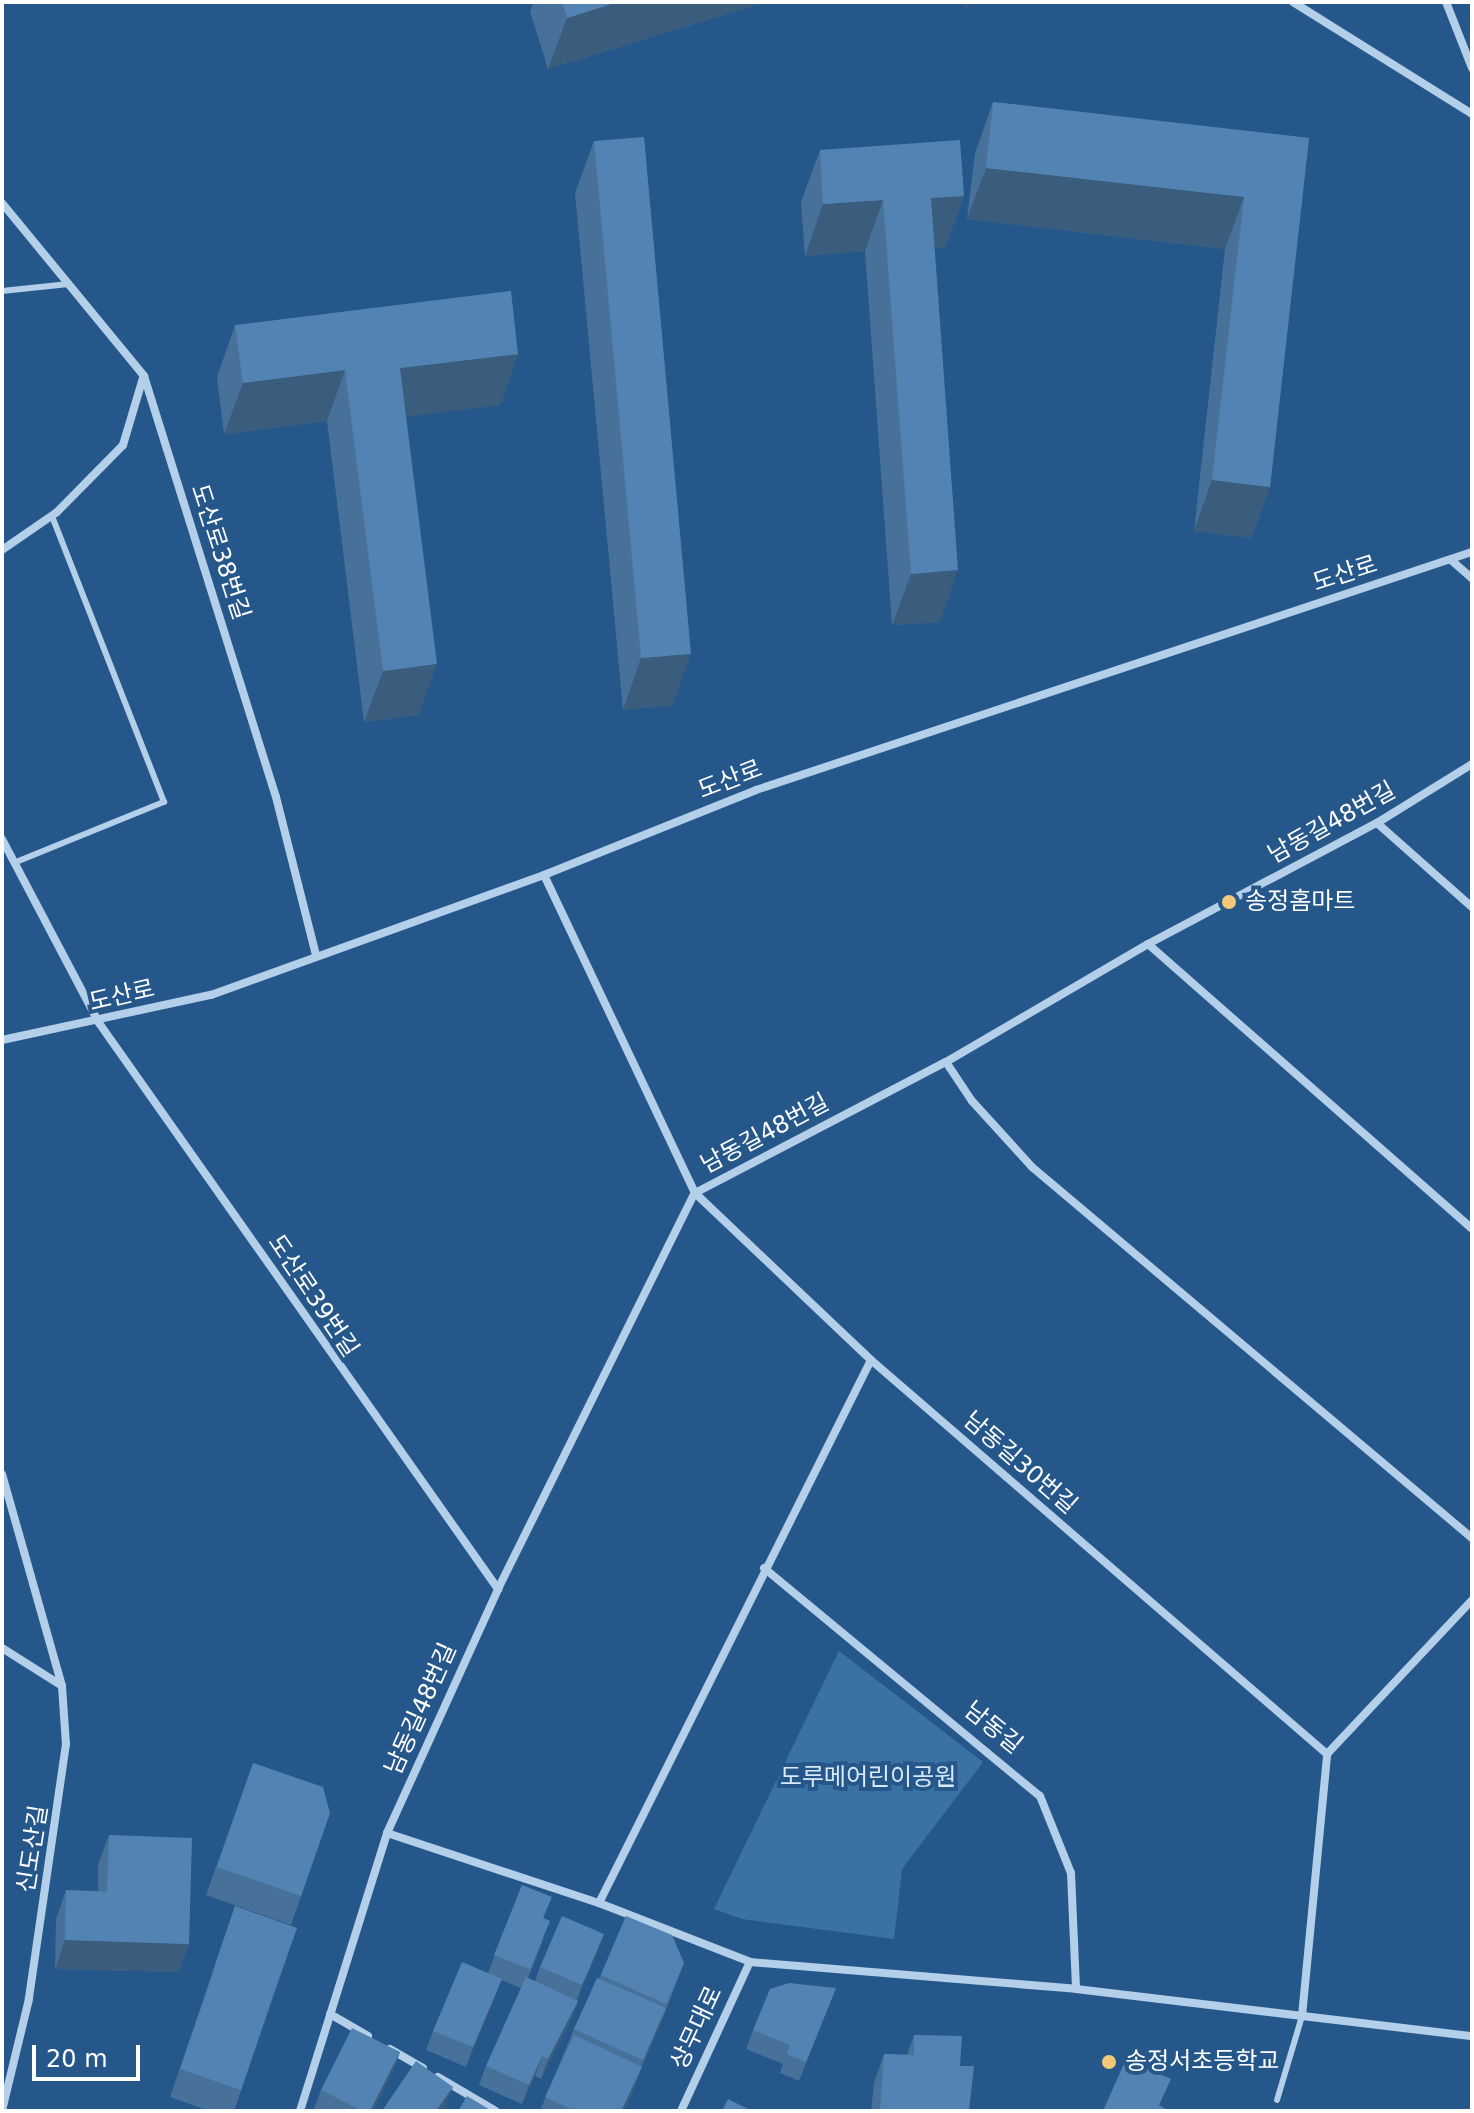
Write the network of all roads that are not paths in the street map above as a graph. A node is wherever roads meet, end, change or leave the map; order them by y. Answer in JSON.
{"nodes":[{"id":1,"x":1293,"y":2,"type":"edge"},
{"id":2,"x":1446,"y":2,"type":"edge"},
{"id":3,"x":1472,"y":68,"type":"edge"},
{"id":4,"x":1472,"y":114,"type":"edge"},
{"id":5,"x":2,"y":203,"type":"edge"},
{"id":6,"x":69,"y":284,"type":"junction"},
{"id":7,"x":2,"y":291,"type":"edge"},
{"id":8,"x":144,"y":376,"type":"junction"},
{"id":9,"x":52,"y":516,"type":"junction"},
{"id":10,"x":2,"y":550,"type":"edge"},
{"id":11,"x":1472,"y":552,"type":"edge"},
{"id":12,"x":1451,"y":560,"type":"junction"},
{"id":13,"x":1472,"y":578,"type":"edge"},
{"id":14,"x":1472,"y":764,"type":"edge"},
{"id":15,"x":1377,"y":823,"type":"junction"},
{"id":16,"x":2,"y":839,"type":"edge"},
{"id":17,"x":16,"y":862,"type":"junction"},
{"id":18,"x":544,"y":875,"type":"junction"},
{"id":19,"x":1472,"y":907,"type":"edge"},
{"id":20,"x":1148,"y":944,"type":"junction"},
{"id":21,"x":316,"y":955,"type":"junction"},
{"id":22,"x":99,"y":1023,"type":"junction"},
{"id":23,"x":2,"y":1040,"type":"edge"},
{"id":24,"x":946,"y":1062,"type":"junction"},
{"id":25,"x":695,"y":1193,"type":"junction"},
{"id":26,"x":1472,"y":1229,"type":"edge"},
{"id":27,"x":871,"y":1360,"type":"junction"},
{"id":28,"x":2,"y":1474,"type":"edge"},
{"id":29,"x":1472,"y":1538,"type":"edge"},
{"id":30,"x":764,"y":1568,"type":"junction"},
{"id":31,"x":498,"y":1589,"type":"junction"},
{"id":32,"x":1472,"y":1600,"type":"edge"},
{"id":33,"x":2,"y":1648,"type":"edge"},
{"id":34,"x":62,"y":1686,"type":"junction"},
{"id":35,"x":1327,"y":1754,"type":"junction"},
{"id":36,"x":387,"y":1833,"type":"junction"},
{"id":37,"x":599,"y":1903,"type":"junction"},
{"id":38,"x":750,"y":1962,"type":"junction"},
{"id":39,"x":1076,"y":1989,"type":"junction"},
{"id":40,"x":330,"y":2014,"type":"junction"},
{"id":41,"x":1302,"y":2016,"type":"junction"},
{"id":42,"x":1472,"y":2036,"type":"edge"},
{"id":43,"x":1277,"y":2100,"type":"dead end"},
{"id":44,"x":2,"y":2111,"type":"edge"},
{"id":45,"x":300,"y":2111,"type":"edge"},
{"id":46,"x":496,"y":2111,"type":"edge"},
{"id":47,"x":681,"y":2111,"type":"edge"}],
"edges":[{"from":1,"to":4,"type":"street"},
{"from":2,"to":3,"type":"street"},
{"from":5,"to":6,"type":"street","name":"도산로38번길"},
{"from":6,"to":7,"type":"lane"},
{"from":6,"to":8,"type":"street","name":"도산로38번길"},
{"from":8,"to":9,"type":"street"},
{"from":8,"to":21,"type":"street","name":"도산로38번길"},
{"from":9,"to":10,"type":"street"},
{"from":9,"to":17,"type":"lane"},
{"from":11,"to":12,"type":"street","name":"도산로"},
{"from":12,"to":13,"type":"street"},
{"from":12,"to":18,"type":"street","name":"도산로"},
{"from":14,"to":15,"type":"street","name":"남동길48번길"},
{"from":15,"to":19,"type":"street"},
{"from":15,"to":20,"type":"street","name":"남동길48번길"},
{"from":16,"to":17,"type":"street","name":"도산로39번길"},
{"from":17,"to":22,"type":"street","name":"도산로39번길"},
{"from":18,"to":21,"type":"street","name":"도산로"},
{"from":18,"to":25,"type":"street"},
{"from":20,"to":24,"type":"street","name":"남동길48번길"},
{"from":20,"to":26,"type":"street"},
{"from":21,"to":22,"type":"street","name":"도산로"},
{"from":22,"to":23,"type":"street","name":"도산로"},
{"from":22,"to":31,"type":"street","name":"도산로39번길"},
{"from":24,"to":25,"type":"street","name":"남동길48번길"},
{"from":24,"to":29,"type":"street"},
{"from":25,"to":27,"type":"street","name":"남동길30번길"},
{"from":25,"to":31,"type":"street","name":"남동길48번길"},
{"from":27,"to":30,"type":"street"},
{"from":27,"to":35,"type":"street","name":"남동길30번길"},
{"from":28,"to":34,"type":"street","name":"신도산길"},
{"from":30,"to":37,"type":"street"},
{"from":30,"to":39,"type":"street","name":"남동길"},
{"from":31,"to":36,"type":"street","name":"남동길48번길"},
{"from":32,"to":35,"type":"street"},
{"from":33,"to":34,"type":"street"},
{"from":34,"to":44,"type":"street","name":"신도산길"},
{"from":35,"to":41,"type":"street"},
{"from":36,"to":37,"type":"street"},
{"from":36,"to":40,"type":"street","name":"남동길48번길"},
{"from":37,"to":38,"type":"street"},
{"from":38,"to":39,"type":"street"},
{"from":38,"to":47,"type":"street","name":"상무대로"},
{"from":39,"to":41,"type":"street"},
{"from":40,"to":45,"type":"street"},
{"from":40,"to":46,"type":"street"},
{"from":41,"to":42,"type":"street"},
{"from":41,"to":43,"type":"lane"}]}
